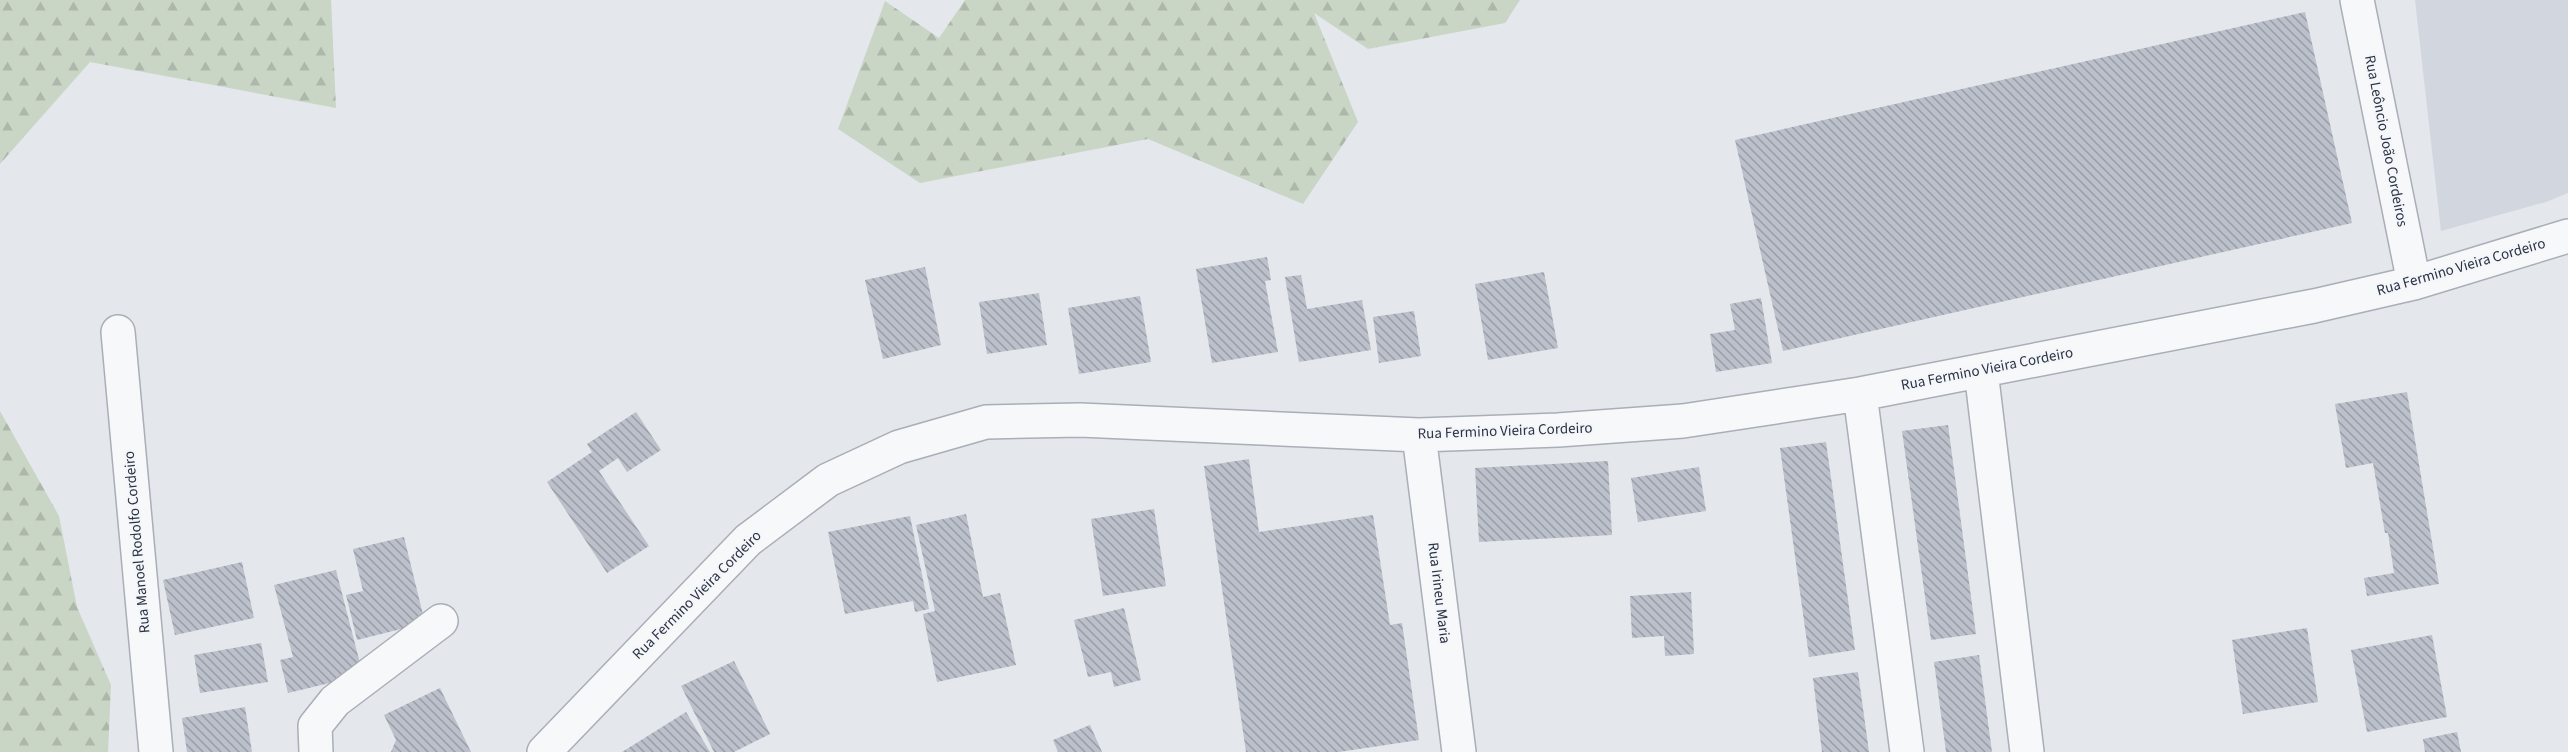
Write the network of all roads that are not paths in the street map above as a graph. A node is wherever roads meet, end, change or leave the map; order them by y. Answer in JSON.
{"nodes":[{"id":1,"x":2357,"y":0,"type":"edge"},
{"id":2,"x":2568,"y":236,"type":"edge"},
{"id":3,"x":2414,"y":283,"type":"junction"},
{"id":4,"x":118,"y":332,"type":"dead end"},
{"id":5,"x":1981,"y":371,"type":"junction"},
{"id":6,"x":1860,"y":394,"type":"junction"},
{"id":7,"x":1419,"y":435,"type":"junction"},
{"id":8,"x":441,"y":621,"type":"dead end"},
{"id":9,"x":156,"y":752,"type":"edge"},
{"id":10,"x":316,"y":752,"type":"edge"},
{"id":11,"x":544,"y":752,"type":"edge"},
{"id":12,"x":1459,"y":752,"type":"edge"},
{"id":13,"x":1907,"y":752,"type":"edge"},
{"id":14,"x":2027,"y":752,"type":"edge"}],
"edges":[{"from":1,"to":3,"type":"street","name":"Rua Leôncio João Cordeiros"},
{"from":2,"to":3,"type":"street","name":"Rua Fermino Vieira Cordeiro"},
{"from":3,"to":5,"type":"street","name":"Rua Fermino Vieira Cordeiro"},
{"from":4,"to":9,"type":"street","name":"Rua Manoel Rodolfo Cordeiro"},
{"from":5,"to":6,"type":"street","name":"Rua Fermino Vieira Cordeiro"},
{"from":5,"to":14,"type":"street"},
{"from":6,"to":7,"type":"street","name":"Rua Fermino Vieira Cordeiro"},
{"from":6,"to":13,"type":"street"},
{"from":7,"to":11,"type":"street","name":"Rua Fermino Vieira Cordeiro"},
{"from":7,"to":12,"type":"street","name":"Rua Irineu Maria"},
{"from":8,"to":10,"type":"street"}]}
